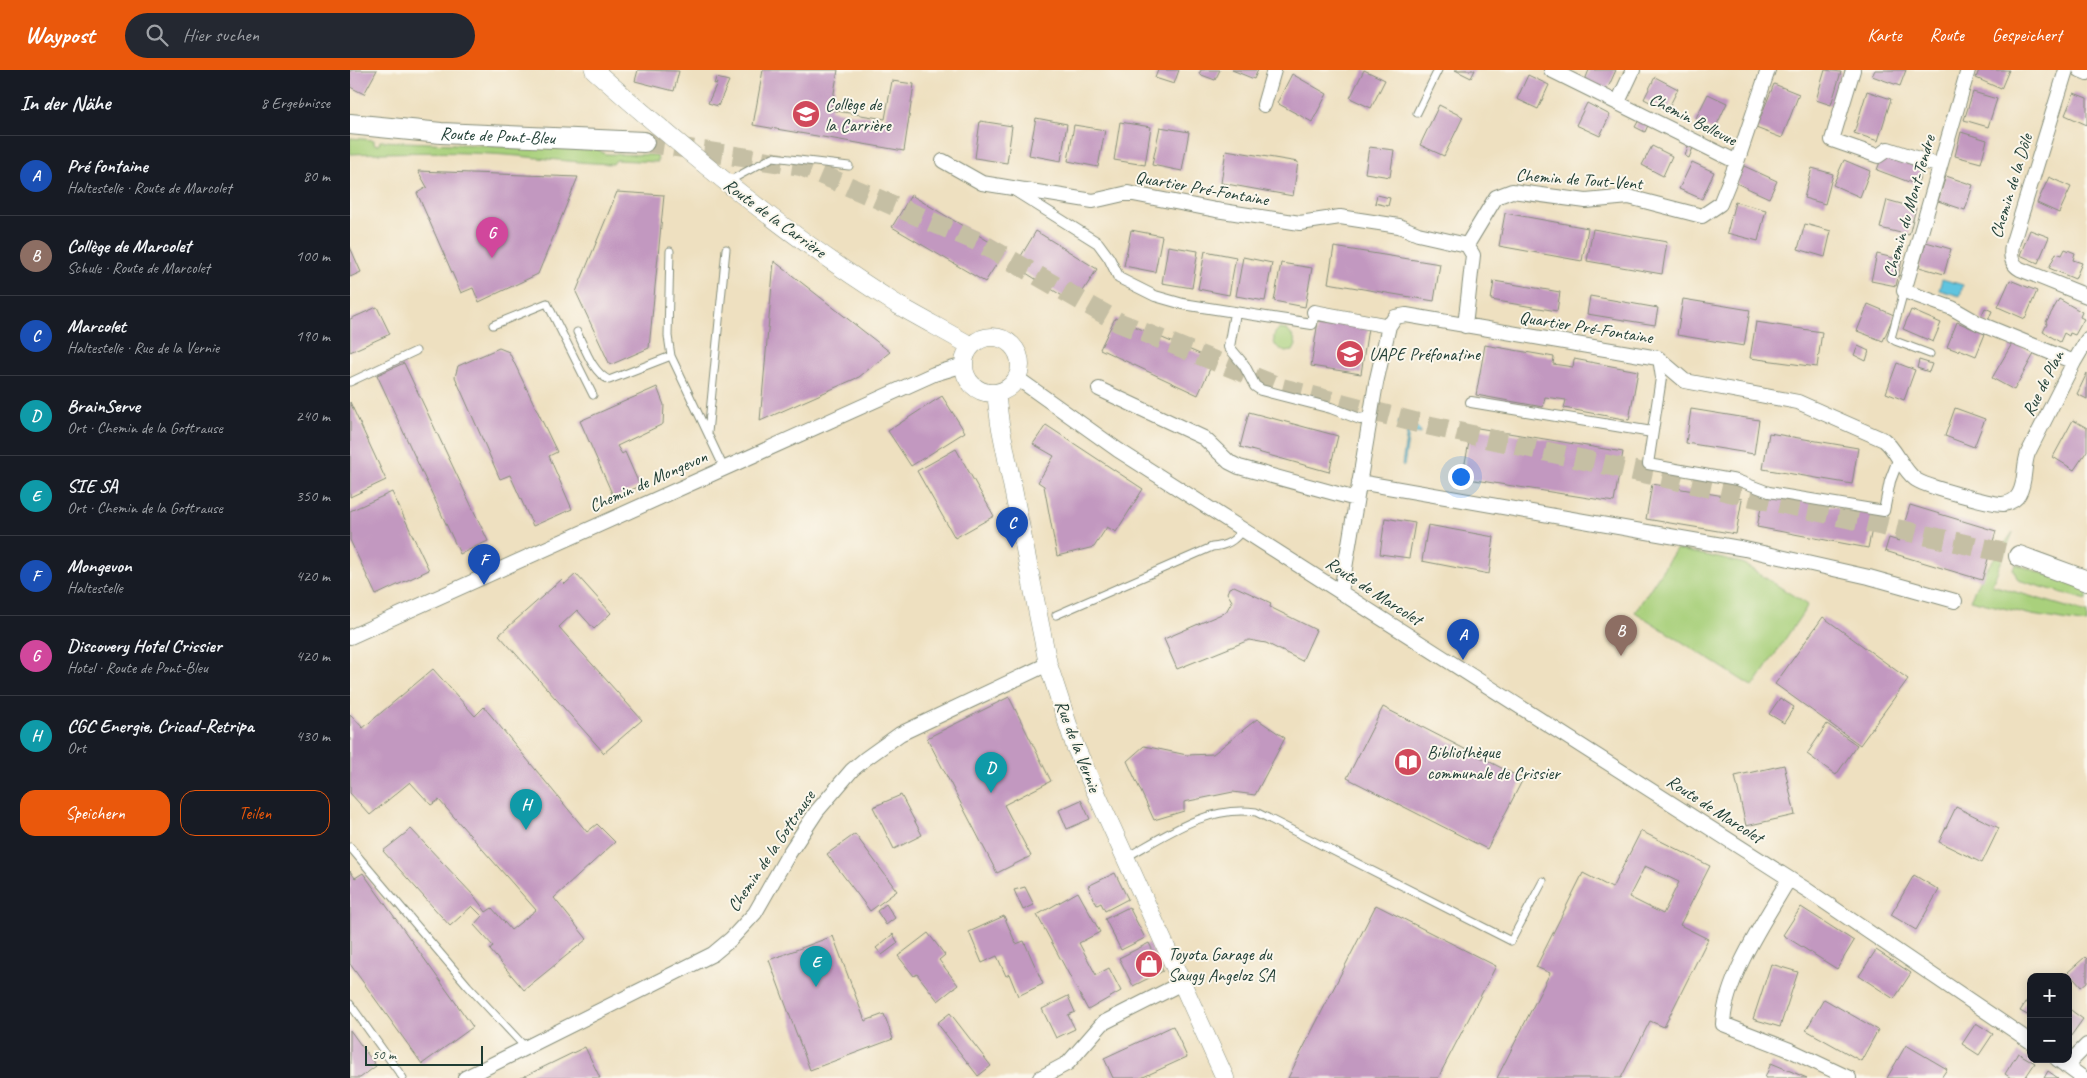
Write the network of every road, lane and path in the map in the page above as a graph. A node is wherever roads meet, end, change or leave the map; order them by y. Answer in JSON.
{"nodes":[{"id":1,"x":594,"y":70,"type":"edge"},
{"id":2,"x":1274,"y":70,"type":"edge"},
{"id":3,"x":1438,"y":70,"type":"edge"},
{"id":4,"x":1551,"y":70,"type":"edge"},
{"id":5,"x":1633,"y":70,"type":"edge"},
{"id":6,"x":1768,"y":70,"type":"edge"},
{"id":7,"x":1852,"y":70,"type":"edge"},
{"id":8,"x":1968,"y":70,"type":"edge"},
{"id":9,"x":2066,"y":70,"type":"edge"},
{"id":10,"x":2080,"y":70,"type":"edge"},
{"id":11,"x":2087,"y":73,"type":"edge"},
{"id":12,"x":1618,"y":102,"type":"junction"},
{"id":13,"x":1264,"y":105,"type":"dead end"},
{"id":14,"x":1417,"y":112,"type":"dead end"},
{"id":15,"x":350,"y":124,"type":"edge"},
{"id":16,"x":644,"y":142,"type":"tunnel mouth"},
{"id":17,"x":943,"y":161,"type":"dead end"},
{"id":18,"x":1738,"y":162,"type":"junction"},
{"id":19,"x":849,"y":166,"type":"dead end"},
{"id":20,"x":1940,"y":166,"type":"junction"},
{"id":21,"x":726,"y":182,"type":"junction"},
{"id":22,"x":1009,"y":187,"type":"junction"},
{"id":23,"x":1467,"y":246,"type":"junction"},
{"id":24,"x":726,"y":249,"type":"dead end"},
{"id":25,"x":670,"y":251,"type":"dead end"},
{"id":26,"x":1904,"y":291,"type":"junction"},
{"id":27,"x":2087,"y":296,"type":"edge"},
{"id":28,"x":1314,"y":312,"type":"joint"},
{"id":29,"x":1235,"y":313,"type":"junction"},
{"id":30,"x":493,"y":325,"type":"dead end"},
{"id":31,"x":1388,"y":326,"type":"junction"},
{"id":32,"x":1465,"y":326,"type":"junction"},
{"id":33,"x":577,"y":332,"type":"dead end"},
{"id":34,"x":2087,"y":340,"type":"edge"},
{"id":35,"x":971,"y":346,"type":"junction"},
{"id":36,"x":416,"y":351,"type":"dead end"},
{"id":37,"x":1930,"y":354,"type":"dead end"},
{"id":38,"x":671,"y":356,"type":"junction"},
{"id":39,"x":1658,"y":358,"type":"junction"},
{"id":40,"x":2074,"y":362,"type":"junction"},
{"id":41,"x":964,"y":365,"type":"junction"},
{"id":42,"x":1018,"y":378,"type":"junction"},
{"id":43,"x":350,"y":382,"type":"edge"},
{"id":44,"x":1099,"y":390,"type":"dead end"},
{"id":45,"x":996,"y":393,"type":"junction"},
{"id":46,"x":593,"y":396,"type":"dead end"},
{"id":47,"x":1471,"y":402,"type":"dead end"},
{"id":48,"x":1370,"y":417,"type":"junction"},
{"id":49,"x":1652,"y":432,"type":"junction"},
{"id":50,"x":708,"y":434,"type":"junction"},
{"id":51,"x":1898,"y":460,"type":"junction"},
{"id":52,"x":2024,"y":466,"type":"joint"},
{"id":53,"x":724,"y":468,"type":"junction"},
{"id":54,"x":1359,"y":482,"type":"junction"},
{"id":55,"x":1356,"y":498,"type":"junction"},
{"id":56,"x":1243,"y":529,"type":"junction"},
{"id":57,"x":2019,"y":556,"type":"tunnel mouth"},
{"id":58,"x":2087,"y":580,"type":"edge"},
{"id":59,"x":1341,"y":592,"type":"junction"},
{"id":60,"x":1955,"y":601,"type":"dead end"},
{"id":61,"x":1056,"y":615,"type":"dead end"},
{"id":62,"x":350,"y":636,"type":"edge"},
{"id":63,"x":1048,"y":664,"type":"junction"},
{"id":64,"x":350,"y":847,"type":"edge"},
{"id":65,"x":1125,"y":858,"type":"junction"},
{"id":66,"x":1789,"y":879,"type":"junction"},
{"id":67,"x":1542,"y":881,"type":"dead end"},
{"id":68,"x":1182,"y":983,"type":"junction"},
{"id":69,"x":350,"y":1004,"type":"edge"},
{"id":70,"x":2027,"y":1039,"type":"edge"},
{"id":71,"x":2087,"y":1045,"type":"edge"},
{"id":72,"x":526,"y":1048,"type":"junction"},
{"id":73,"x":2072,"y":1055,"type":"edge"},
{"id":74,"x":2062,"y":1063,"type":"edge"},
{"id":75,"x":403,"y":1078,"type":"edge"},
{"id":76,"x":465,"y":1078,"type":"edge"},
{"id":77,"x":1040,"y":1078,"type":"edge"},
{"id":78,"x":1224,"y":1078,"type":"edge"},
{"id":79,"x":1849,"y":1078,"type":"edge"},
{"id":80,"x":2083,"y":1078,"type":"edge"}],
"edges":[{"from":1,"to":21,"type":"street","name":"Route de la Carrière"},
{"from":2,"to":13,"type":"street"},
{"from":3,"to":14,"type":"lane"},
{"from":4,"to":12,"type":"street","name":"Chemin Bellevue"},
{"from":5,"to":12,"type":"street"},
{"from":6,"to":18,"type":"street","name":"Chemin de Tout-Vent"},
{"from":7,"to":20,"type":"street"},
{"from":8,"to":20,"type":"street","name":"Chemin du Mont-Tendre"},
{"from":9,"to":27,"type":"street","name":"Chemin de la Dôle"},
{"from":10,"to":11,"type":"street"},
{"from":12,"to":18,"type":"street","name":"Chemin Bellevue"},
{"from":15,"to":16,"type":"main road","name":"Route de Pont-Bleu"},
{"from":17,"to":22,"type":"street","name":"Quartier Pré-Fontaine"},
{"from":18,"to":23,"type":"street","name":"Chemin de Tout-Vent"},
{"from":19,"to":21,"type":"lane"},
{"from":20,"to":26,"type":"street","name":"Chemin du Mont-Tendre"},
{"from":21,"to":35,"type":"street","name":"Route de la Carrière"},
{"from":22,"to":23,"type":"street","name":"Quartier Pré-Fontaine"},
{"from":22,"to":29,"type":"street"},
{"from":23,"to":32,"type":"street"},
{"from":24,"to":50,"type":"lane"},
{"from":25,"to":38,"type":"lane"},
{"from":26,"to":37,"type":"lane"},
{"from":26,"to":40,"type":"street","name":"Chemin du Mont-Tendre"},
{"from":28,"to":29,"type":"street"},
{"from":28,"to":31,"type":"street"},
{"from":29,"to":48,"type":"street"},
{"from":30,"to":46,"type":"lane"},
{"from":31,"to":32,"type":"street","name":"Quartier Pré-Fontaine"},
{"from":31,"to":48,"type":"street"},
{"from":32,"to":39,"type":"street","name":"Quartier Pré-Fontaine"},
{"from":33,"to":38,"type":"lane"},
{"from":34,"to":40,"type":"street","name":"Rue de Plan"},
{"from":35,"to":41,"type":"street"},
{"from":35,"to":42,"type":"street"},
{"from":36,"to":43,"type":"lane"},
{"from":38,"to":50,"type":"lane"},
{"from":39,"to":49,"type":"street"},
{"from":39,"to":51,"type":"street","name":"Quartier Pré-Fontaine"},
{"from":40,"to":52,"type":"street","name":"Rue de Plan"},
{"from":41,"to":45,"type":"street"},
{"from":41,"to":53,"type":"street","name":"Chemin de Mongevon"},
{"from":42,"to":45,"type":"street"},
{"from":42,"to":56,"type":"street","name":"Route de Marcolet"},
{"from":44,"to":55,"type":"street"},
{"from":45,"to":63,"type":"street","name":"Rue de la Vernie"},
{"from":47,"to":49,"type":"street"},
{"from":48,"to":54,"type":"street"},
{"from":49,"to":51,"type":"street"},
{"from":50,"to":53,"type":"lane"},
{"from":51,"to":52,"type":"street","name":"Quartier Pré-Fontaine"},
{"from":53,"to":62,"type":"street","name":"Chemin de Mongevon"},
{"from":54,"to":55,"type":"street"},
{"from":54,"to":60,"type":"street"},
{"from":55,"to":59,"type":"street"},
{"from":56,"to":59,"type":"street","name":"Route de Marcolet"},
{"from":56,"to":61,"type":"lane"},
{"from":57,"to":58,"type":"main road"},
{"from":59,"to":66,"type":"street","name":"Route de Marcolet"},
{"from":63,"to":65,"type":"street","name":"Rue de la Vernie"},
{"from":63,"to":72,"type":"street","name":"Chemin de la Gottrause"},
{"from":64,"to":72,"type":"lane"},
{"from":65,"to":67,"type":"lane"},
{"from":65,"to":68,"type":"street","name":"Rue de la Vernie"},
{"from":66,"to":70,"type":"street","name":"Route de Marcolet"},
{"from":66,"to":79,"type":"street"},
{"from":68,"to":77,"type":"street"},
{"from":68,"to":78,"type":"street","name":"Rue de la Vernie"},
{"from":69,"to":75,"type":"lane"},
{"from":71,"to":73,"type":"street"},
{"from":72,"to":76,"type":"street","name":"Chemin de la Gottrause"},
{"from":74,"to":80,"type":"street"}]}
